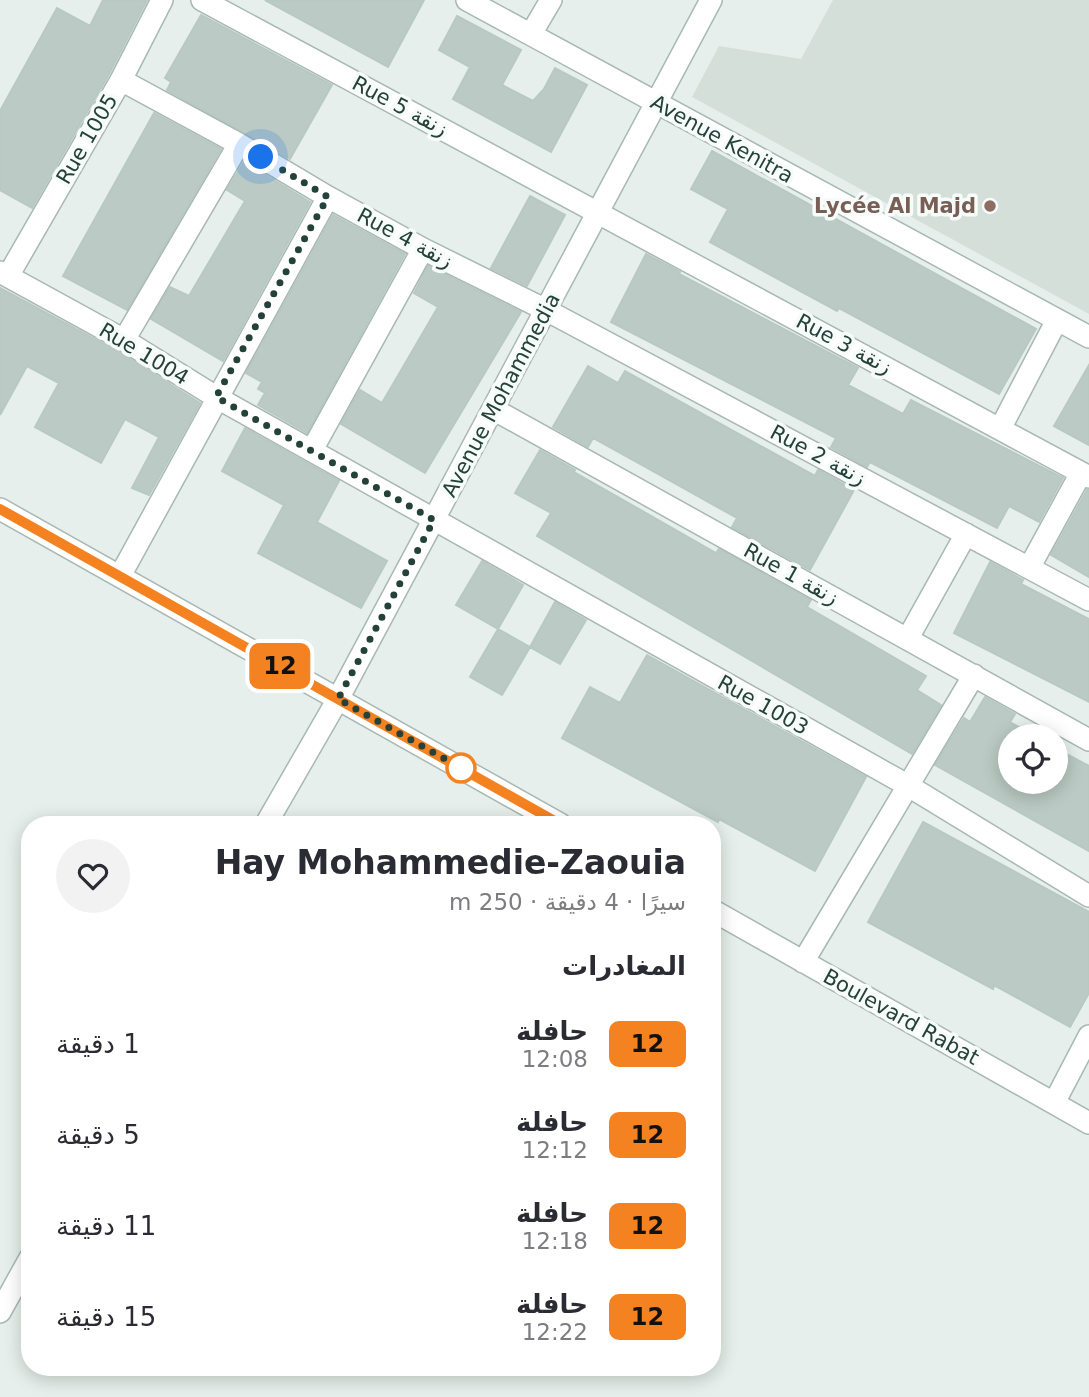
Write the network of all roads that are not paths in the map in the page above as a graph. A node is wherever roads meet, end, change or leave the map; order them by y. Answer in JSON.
{"nodes":[{"id":1,"x":162,"y":0,"type":"edge"},
{"id":2,"x":202,"y":0,"type":"edge"},
{"id":3,"x":467,"y":0,"type":"edge"},
{"id":4,"x":551,"y":0,"type":"edge"},
{"id":5,"x":711,"y":0,"type":"edge"},
{"id":6,"x":531,"y":34,"type":"junction"},
{"id":7,"x":121,"y":80,"type":"junction"},
{"id":8,"x":656,"y":103,"type":"junction"},
{"id":9,"x":239,"y":144,"type":"junction"},
{"id":10,"x":328,"y":197,"type":"junction"},
{"id":11,"x":598,"y":211,"type":"junction"},
{"id":12,"x":423,"y":249,"type":"junction"},
{"id":13,"x":4,"y":274,"type":"edge"},
{"id":14,"x":546,"y":310,"type":"junction"},
{"id":15,"x":1057,"y":320,"type":"junction"},
{"id":16,"x":1089,"y":337,"type":"edge"},
{"id":17,"x":124,"y":340,"type":"junction"},
{"id":18,"x":216,"y":397,"type":"junction"},
{"id":19,"x":493,"y":409,"type":"junction"},
{"id":20,"x":1000,"y":429,"type":"junction"},
{"id":21,"x":312,"y":450,"type":"junction"},
{"id":22,"x":1085,"y":475,"type":"edge"},
{"id":23,"x":0,"y":509,"type":"edge"},
{"id":24,"x":434,"y":520,"type":"junction"},
{"id":25,"x":966,"y":534,"type":"junction"},
{"id":26,"x":1029,"y":568,"type":"junction"},
{"id":27,"x":120,"y":576,"type":"junction"},
{"id":28,"x":1089,"y":600,"type":"edge"},
{"id":29,"x":908,"y":638,"type":"junction"},
{"id":30,"x":974,"y":675,"type":"junction"},
{"id":31,"x":338,"y":699,"type":"junction"},
{"id":32,"x":1089,"y":740,"type":"edge"},
{"id":33,"x":907,"y":785,"type":"junction"},
{"id":34,"x":270,"y":816,"type":"edge"},
{"id":35,"x":546,"y":816,"type":"edge"},
{"id":36,"x":1089,"y":896,"type":"edge"},
{"id":37,"x":721,"y":915,"type":"edge"},
{"id":38,"x":803,"y":962,"type":"junction"},
{"id":39,"x":1089,"y":1036,"type":"edge"},
{"id":40,"x":1054,"y":1103,"type":"junction"},
{"id":41,"x":1089,"y":1123,"type":"edge"},
{"id":42,"x":21,"y":1274,"type":"edge"},
{"id":43,"x":0,"y":1313,"type":"edge"}],
"edges":[{"from":1,"to":7,"type":"street","name":"Rue 1005"},
{"from":2,"to":11,"type":"street","name":"Rue 5 زنقة"},
{"from":3,"to":6,"type":"street","name":"Avenue Kenitra"},
{"from":4,"to":6,"type":"street"},
{"from":5,"to":8,"type":"street","name":"Avenue Mohammedia"},
{"from":6,"to":8,"type":"street","name":"Avenue Kenitra"},
{"from":7,"to":9,"type":"street","name":"Rue 4 زنقة"},
{"from":7,"to":13,"type":"street","name":"Rue 1005"},
{"from":8,"to":11,"type":"street","name":"Avenue Mohammedia"},
{"from":8,"to":15,"type":"street","name":"Avenue Kenitra"},
{"from":9,"to":10,"type":"street","name":"Rue 4 زنقة"},
{"from":9,"to":17,"type":"street"},
{"from":10,"to":12,"type":"street","name":"Rue 4 زنقة"},
{"from":10,"to":18,"type":"street"},
{"from":11,"to":14,"type":"street","name":"Avenue Mohammedia"},
{"from":11,"to":20,"type":"street","name":"Rue 3 زنقة"},
{"from":12,"to":14,"type":"street","name":"Rue 4 زنقة"},
{"from":12,"to":21,"type":"street"},
{"from":13,"to":17,"type":"street","name":"Rue 1004"},
{"from":14,"to":19,"type":"street","name":"Avenue Mohammedia"},
{"from":14,"to":25,"type":"street","name":"Rue 2 زنقة"},
{"from":15,"to":16,"type":"street","name":"Avenue Kenitra"},
{"from":15,"to":20,"type":"street"},
{"from":17,"to":18,"type":"street","name":"Rue 1004"},
{"from":18,"to":21,"type":"street","name":"Rue 1004"},
{"from":18,"to":27,"type":"street"},
{"from":19,"to":24,"type":"street","name":"Avenue Mohammedia"},
{"from":19,"to":29,"type":"street","name":"Rue 1 زنقة"},
{"from":20,"to":22,"type":"street","name":"Rue 3 زنقة"},
{"from":21,"to":24,"type":"street","name":"Rue 1004"},
{"from":22,"to":26,"type":"street"},
{"from":23,"to":27,"type":"street"},
{"from":24,"to":31,"type":"street","name":"Avenue Mohammedia"},
{"from":24,"to":33,"type":"street","name":"Rue 1003"},
{"from":25,"to":26,"type":"street","name":"Rue 2 زنقة"},
{"from":25,"to":29,"type":"street"},
{"from":26,"to":28,"type":"street","name":"Rue 2 زنقة"},
{"from":27,"to":31,"type":"street"},
{"from":29,"to":30,"type":"street","name":"Rue 1 زنقة"},
{"from":30,"to":32,"type":"street","name":"Rue 1 زنقة"},
{"from":30,"to":33,"type":"street"},
{"from":31,"to":34,"type":"street","name":"Avenue Mohammedia"},
{"from":31,"to":35,"type":"street"},
{"from":33,"to":36,"type":"street","name":"Rue 1003"},
{"from":33,"to":38,"type":"street"},
{"from":37,"to":38,"type":"street","name":"Boulevard Rabat"},
{"from":38,"to":40,"type":"street","name":"Boulevard Rabat"},
{"from":39,"to":40,"type":"street"},
{"from":40,"to":41,"type":"street","name":"Boulevard Rabat"},
{"from":42,"to":43,"type":"street"}]}
